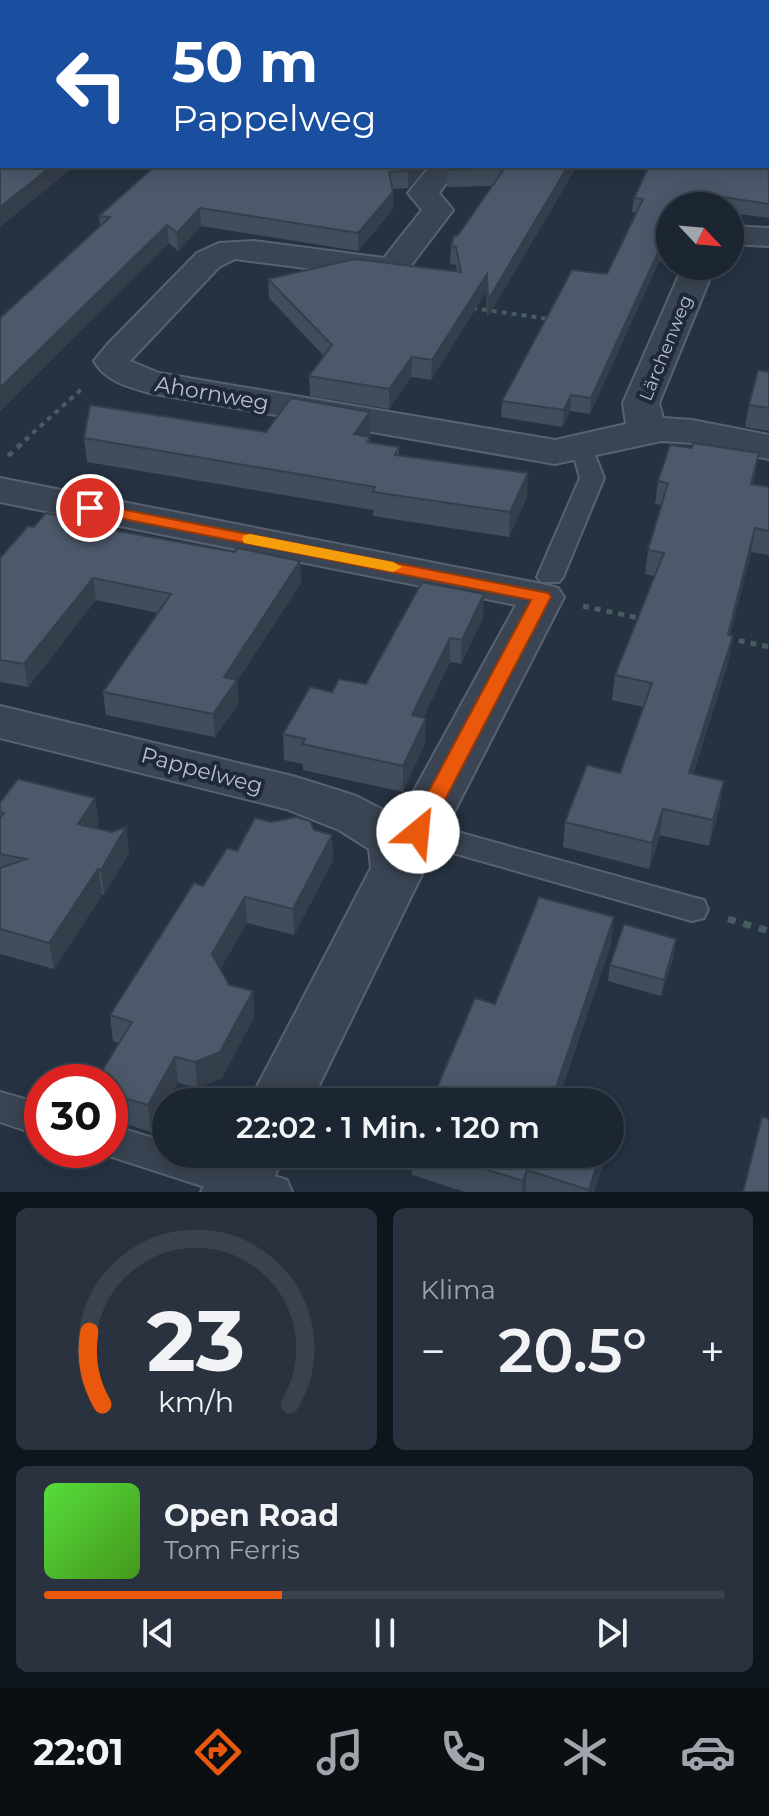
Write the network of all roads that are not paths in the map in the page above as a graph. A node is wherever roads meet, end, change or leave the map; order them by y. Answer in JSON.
{"nodes":[{"id":1,"x":443,"y":168,"type":"edge"},
{"id":2,"x":744,"y":236,"type":"edge"},
{"id":3,"x":769,"y":237,"type":"edge"},
{"id":4,"x":693,"y":280,"type":"edge"},
{"id":5,"x":646,"y":431,"type":"junction"},
{"id":6,"x":769,"y":447,"type":"edge"},
{"id":7,"x":583,"y":450,"type":"junction"},
{"id":8,"x":0,"y":490,"type":"edge"},
{"id":9,"x":546,"y":587,"type":"junction"},
{"id":10,"x":0,"y":722,"type":"edge"},
{"id":11,"x":406,"y":837,"type":"junction"},
{"id":12,"x":692,"y":909,"type":"dead end"},
{"id":13,"x":287,"y":1088,"type":"edge"},
{"id":14,"x":0,"y":1107,"type":"edge"},
{"id":15,"x":24,"y":1114,"type":"edge"},
{"id":16,"x":128,"y":1146,"type":"edge"},
{"id":17,"x":250,"y":1180,"type":"edge"}],
"edges":[{"from":1,"to":7,"type":"street","name":"Ahornweg"},
{"from":2,"to":3,"type":"street"},
{"from":4,"to":5,"type":"street","name":"Lärchenweg"},
{"from":5,"to":6,"type":"street","name":"Ahornweg"},
{"from":5,"to":7,"type":"street","name":"Ahornweg"},
{"from":7,"to":9,"type":"lane"},
{"from":8,"to":9,"type":"street"},
{"from":9,"to":11,"type":"street"},
{"from":10,"to":11,"type":"street","name":"Pappelweg"},
{"from":11,"to":12,"type":"lane"},
{"from":11,"to":13,"type":"street"},
{"from":14,"to":15,"type":"lane"},
{"from":16,"to":17,"type":"lane"}]}
